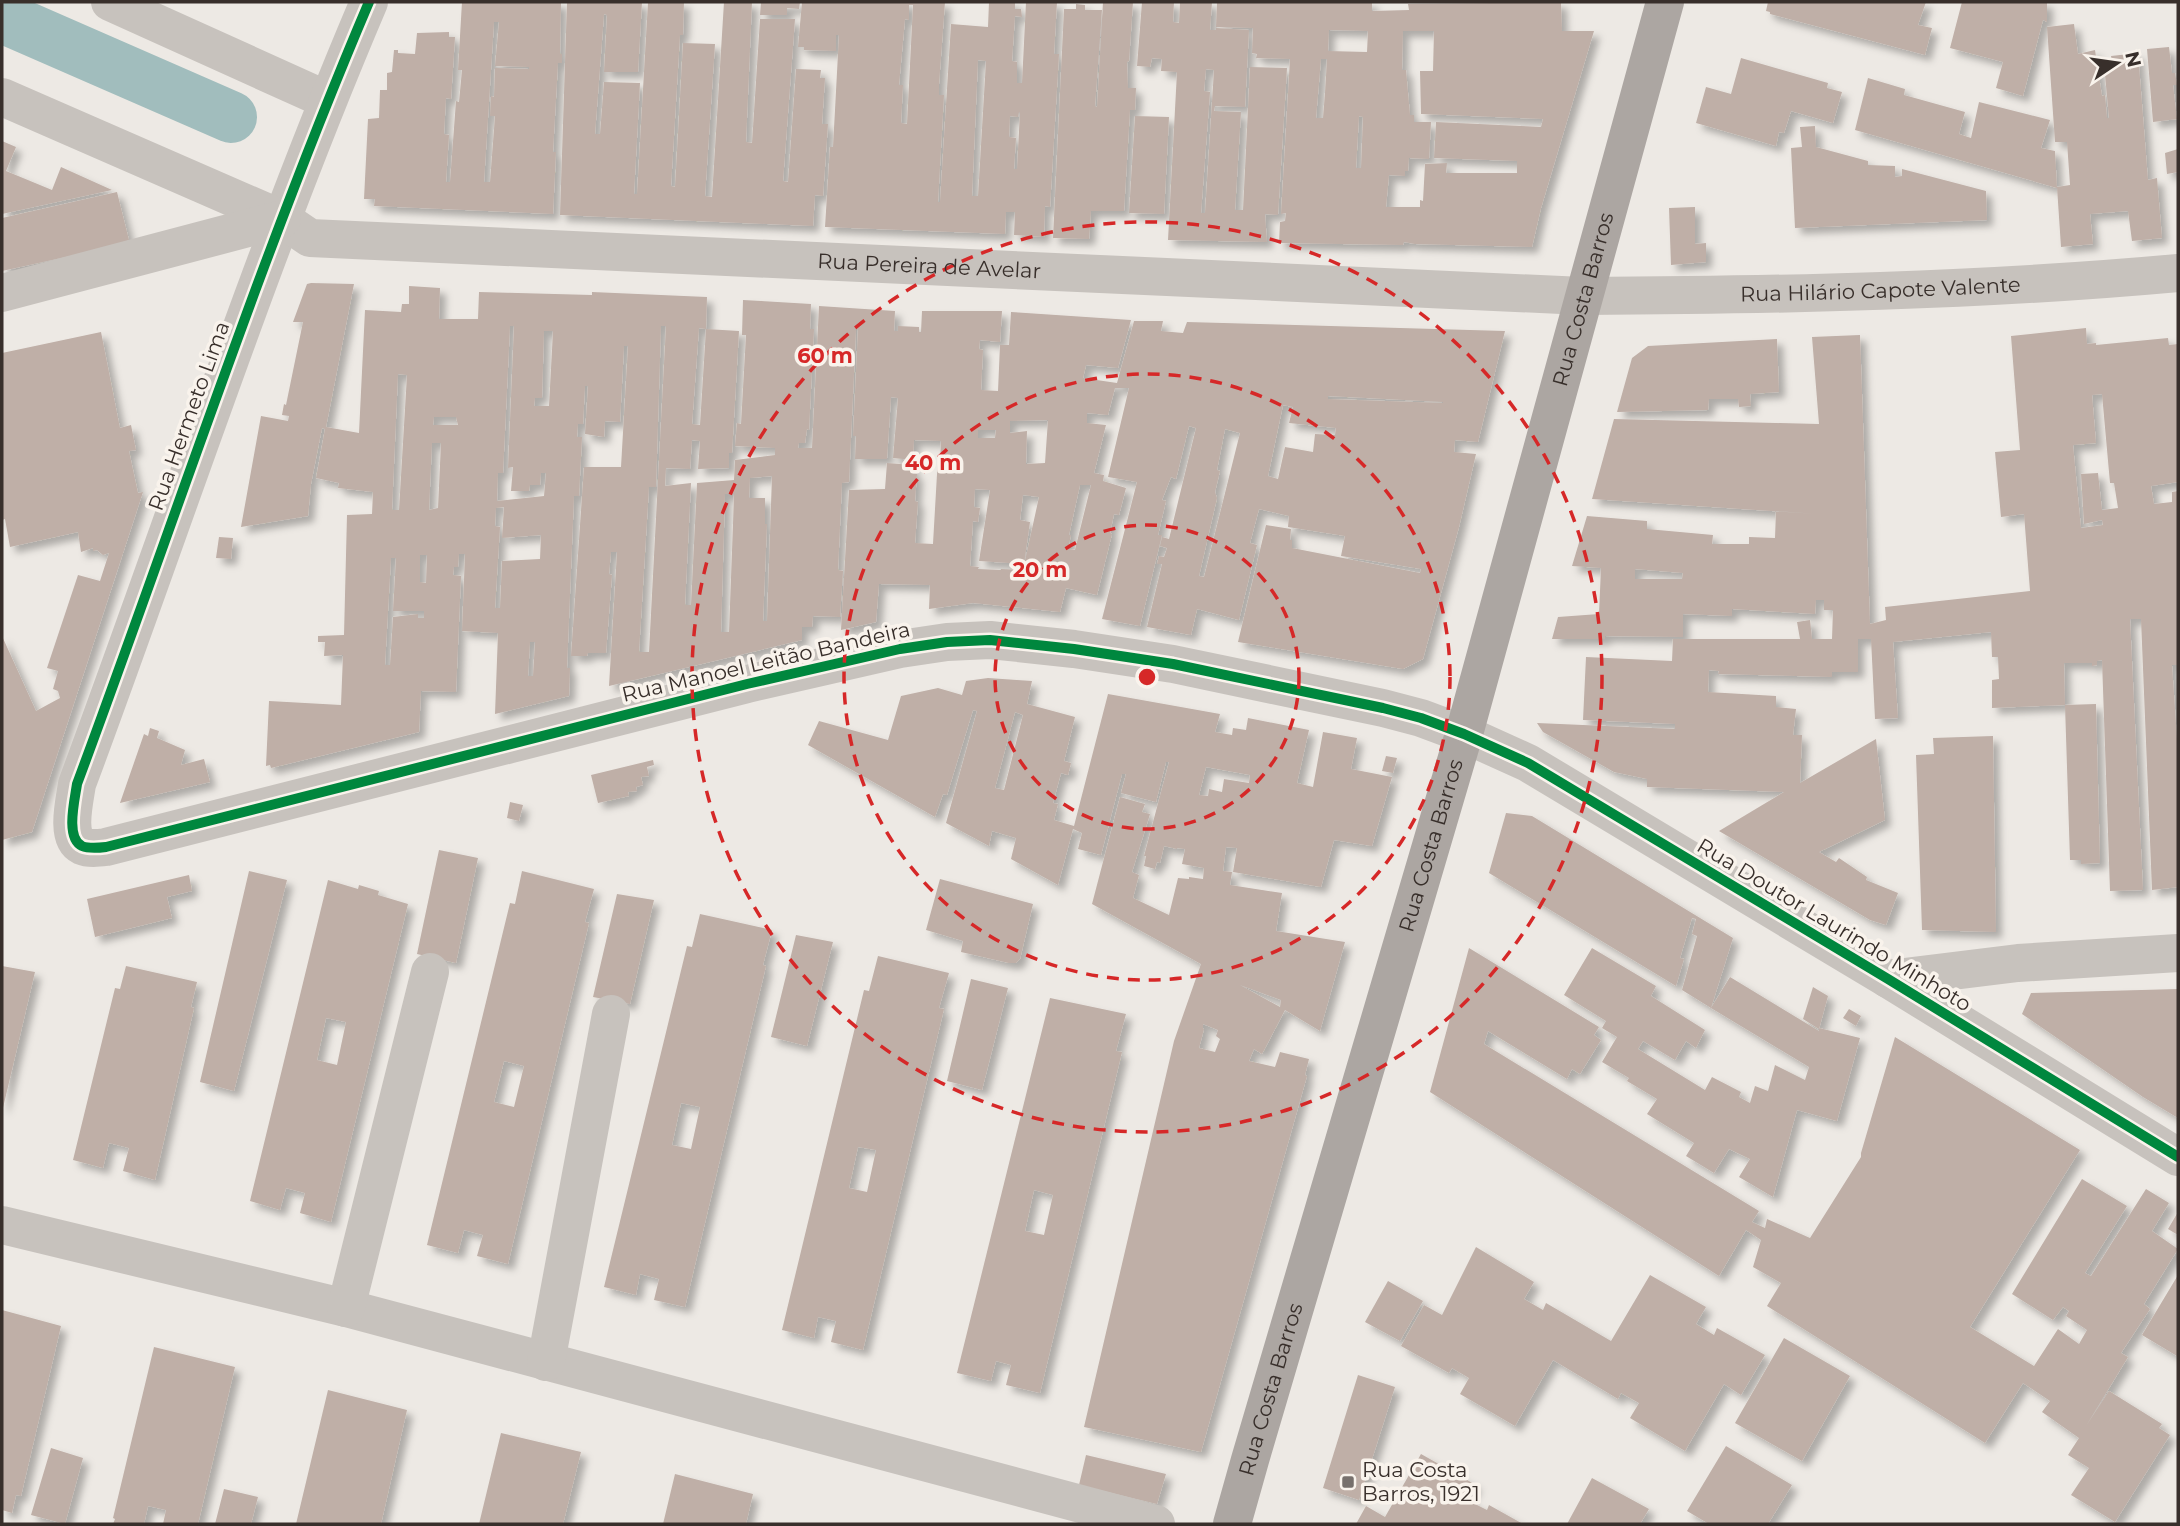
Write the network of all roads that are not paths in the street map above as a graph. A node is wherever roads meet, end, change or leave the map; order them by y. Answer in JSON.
{"nodes":[{"id":1,"x":110,"y":2,"type":"edge"},
{"id":2,"x":369,"y":2,"type":"edge"},
{"id":3,"x":1665,"y":2,"type":"edge"},
{"id":4,"x":2,"y":97,"type":"edge"},
{"id":5,"x":327,"y":100,"type":"junction"},
{"id":6,"x":282,"y":219,"type":"junction"},
{"id":7,"x":2178,"y":273,"type":"edge"},
{"id":8,"x":2,"y":293,"type":"edge"},
{"id":9,"x":1583,"y":296,"type":"junction"},
{"id":10,"x":1464,"y":734,"type":"junction"},
{"id":11,"x":82,"y":846,"type":"joint"},
{"id":12,"x":2178,"y":953,"type":"edge"},
{"id":13,"x":430,"y":972,"type":"dead end"},
{"id":14,"x":1888,"y":979,"type":"junction"},
{"id":15,"x":611,"y":1014,"type":"dead end"},
{"id":16,"x":2178,"y":1157,"type":"edge"},
{"id":17,"x":2,"y":1225,"type":"edge"},
{"id":18,"x":346,"y":1308,"type":"junction"},
{"id":19,"x":546,"y":1362,"type":"junction"},
{"id":20,"x":1156,"y":1524,"type":"edge"},
{"id":21,"x":1232,"y":1524,"type":"edge"}],
"edges":[{"from":1,"to":5,"type":"street"},
{"from":2,"to":5,"type":"street","name":"Rua Hermeto Lima"},
{"from":3,"to":9,"type":"main road","name":"Rua Costa Barros"},
{"from":4,"to":6,"type":"street","name":"Rua Pereira de Avelar"},
{"from":5,"to":6,"type":"street","name":"Rua Hermeto Lima"},
{"from":6,"to":8,"type":"street"},
{"from":6,"to":9,"type":"street","name":"Rua Pereira de Avelar"},
{"from":6,"to":11,"type":"street","name":"Rua Hermeto Lima"},
{"from":7,"to":9,"type":"street","name":"Rua Hilário Capote Valente"},
{"from":9,"to":10,"type":"main road","name":"Rua Costa Barros"},
{"from":10,"to":11,"type":"street","name":"Rua Manoel Leitão Bandeira"},
{"from":10,"to":14,"type":"street","name":"Rua Doutor Laurindo Minhoto"},
{"from":10,"to":21,"type":"main road","name":"Rua Costa Barros"},
{"from":12,"to":14,"type":"street"},
{"from":13,"to":18,"type":"street"},
{"from":14,"to":16,"type":"street","name":"Rua Doutor Laurindo Minhoto"},
{"from":15,"to":19,"type":"street"},
{"from":17,"to":18,"type":"street"},
{"from":18,"to":19,"type":"street"},
{"from":19,"to":20,"type":"street"}]}
